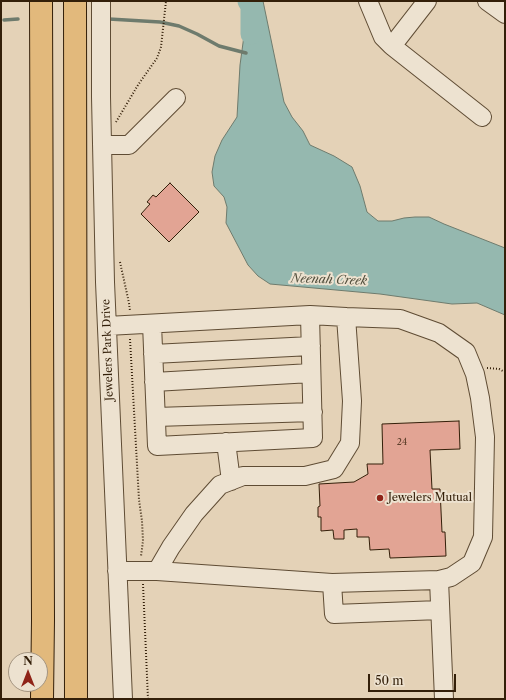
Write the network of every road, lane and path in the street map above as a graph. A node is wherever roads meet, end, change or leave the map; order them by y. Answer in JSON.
{"nodes":[{"id":1,"x":41,"y":1,"type":"edge"},
{"id":2,"x":75,"y":1,"type":"edge"},
{"id":3,"x":101,"y":1,"type":"edge"},
{"id":4,"x":166,"y":1,"type":"edge"},
{"id":5,"x":368,"y":1,"type":"edge"},
{"id":6,"x":426,"y":1,"type":"edge"},
{"id":7,"x":487,"y":1,"type":"edge"},
{"id":8,"x":505,"y":14,"type":"edge"},
{"id":9,"x":392,"y":46,"type":"junction"},
{"id":10,"x":176,"y":98,"type":"dead end"},
{"id":11,"x":482,"y":117,"type":"dead end"},
{"id":12,"x":108,"y":145,"type":"junction"},
{"id":13,"x":119,"y":255,"type":"dead end"},
{"id":14,"x":310,"y":315,"type":"junction"},
{"id":15,"x":346,"y":317,"type":"junction"},
{"id":16,"x":130,"y":324,"type":"junction"},
{"id":17,"x":152,"y":324,"type":"junction"},
{"id":18,"x":107,"y":326,"type":"junction"},
{"id":19,"x":311,"y":346,"type":"junction"},
{"id":20,"x":153,"y":354,"type":"junction"},
{"id":21,"x":311,"y":373,"type":"junction"},
{"id":22,"x":154,"y":382,"type":"junction"},
{"id":23,"x":313,"y":412,"type":"junction"},
{"id":24,"x":156,"y":417,"type":"junction"},
{"id":25,"x":226,"y":442,"type":"junction"},
{"id":26,"x":231,"y":481,"type":"junction"},
{"id":27,"x":117,"y":571,"type":"junction"},
{"id":28,"x":150,"y":571,"type":"junction"},
{"id":29,"x":439,"y":580,"type":"junction"},
{"id":30,"x":332,"y":583,"type":"junction"},
{"id":31,"x":440,"y":610,"type":"junction"},
{"id":32,"x":75,"y":665,"type":"junction"},
{"id":33,"x":42,"y":699,"type":"edge"},
{"id":34,"x":76,"y":699,"type":"edge"},
{"id":35,"x":89,"y":699,"type":"edge"},
{"id":36,"x":123,"y":699,"type":"edge"},
{"id":37,"x":148,"y":699,"type":"edge"},
{"id":38,"x":444,"y":699,"type":"edge"}],
"edges":[{"from":1,"to":33,"type":"highway"},
{"from":2,"to":32,"type":"highway"},
{"from":3,"to":12,"type":"street","name":"Jewelers Park Drive"},
{"from":4,"to":12,"type":"path"},
{"from":5,"to":9,"type":"street"},
{"from":6,"to":9,"type":"street"},
{"from":7,"to":8,"type":"street"},
{"from":9,"to":11,"type":"street"},
{"from":10,"to":12,"type":"street"},
{"from":12,"to":18,"type":"street","name":"Jewelers Park Drive"},
{"from":13,"to":16,"type":"path"},
{"from":14,"to":15,"type":"street"},
{"from":14,"to":17,"type":"street"},
{"from":14,"to":19,"type":"street"},
{"from":15,"to":26,"type":"street"},
{"from":15,"to":29,"type":"street"},
{"from":16,"to":17,"type":"street"},
{"from":16,"to":18,"type":"street"},
{"from":16,"to":28,"type":"path"},
{"from":17,"to":20,"type":"street"},
{"from":18,"to":27,"type":"street","name":"Jewelers Park Drive"},
{"from":19,"to":20,"type":"street"},
{"from":19,"to":21,"type":"street"},
{"from":20,"to":22,"type":"street"},
{"from":21,"to":22,"type":"street"},
{"from":21,"to":23,"type":"street"},
{"from":22,"to":24,"type":"street"},
{"from":23,"to":24,"type":"street"},
{"from":23,"to":25,"type":"street"},
{"from":24,"to":25,"type":"street"},
{"from":25,"to":26,"type":"street"},
{"from":26,"to":28,"type":"street"},
{"from":27,"to":28,"type":"street"},
{"from":27,"to":36,"type":"street","name":"Jewelers Park Drive"},
{"from":28,"to":30,"type":"street"},
{"from":28,"to":37,"type":"path"},
{"from":29,"to":30,"type":"street"},
{"from":29,"to":31,"type":"street"},
{"from":30,"to":31,"type":"street"},
{"from":31,"to":38,"type":"street"},
{"from":32,"to":34,"type":"highway"},
{"from":32,"to":35,"type":"highway"}]}
